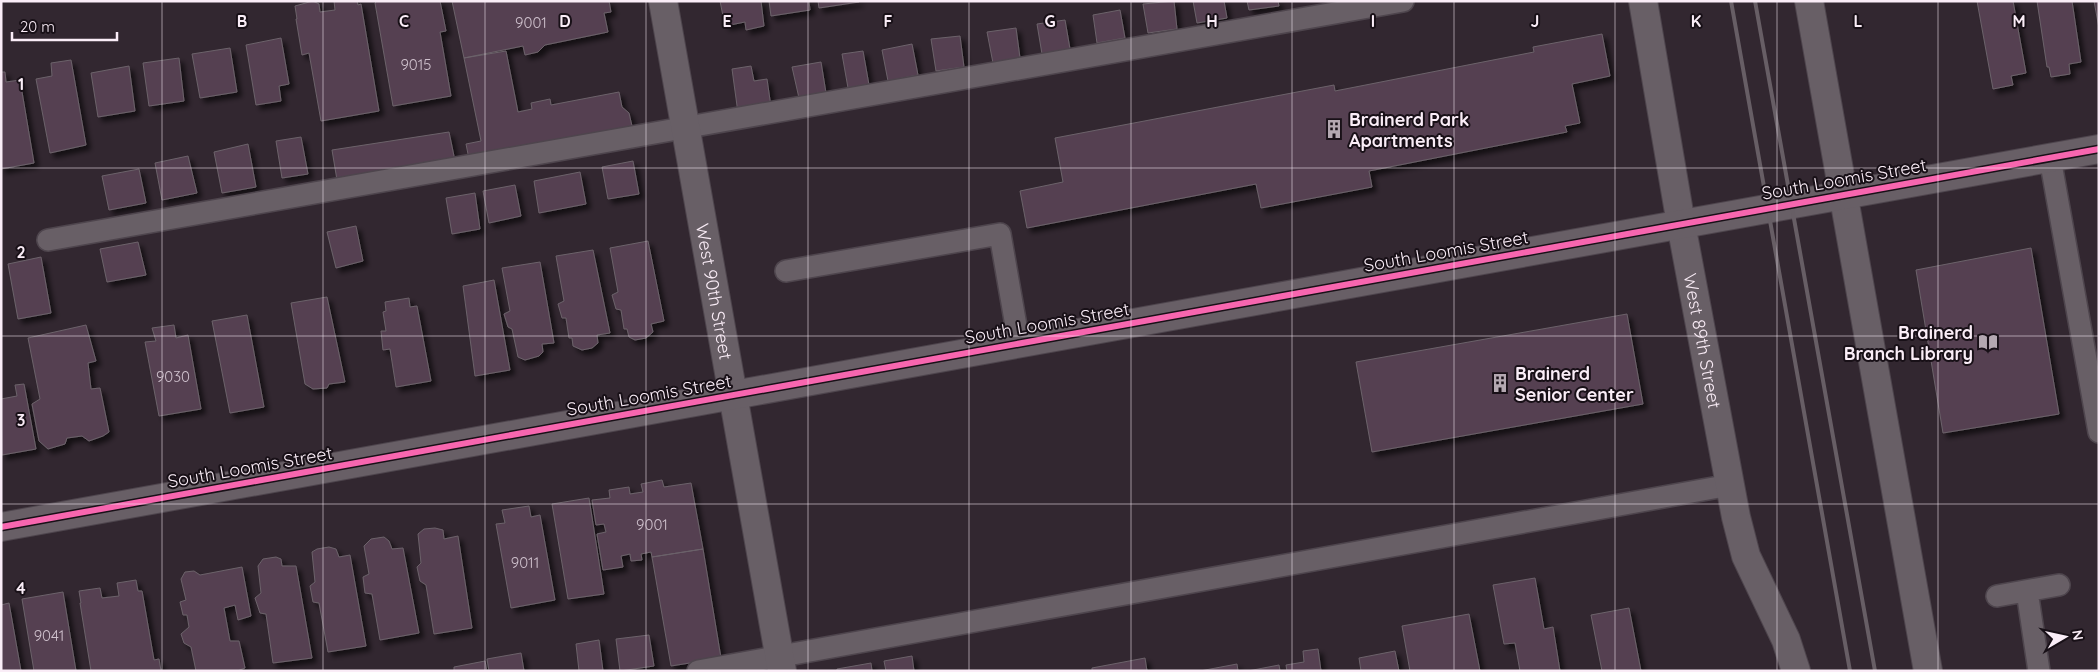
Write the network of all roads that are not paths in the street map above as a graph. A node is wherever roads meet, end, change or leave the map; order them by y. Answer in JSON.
{"nodes":[{"id":1,"x":663,"y":1,"type":"edge"},
{"id":2,"x":1403,"y":1,"type":"edge"},
{"id":3,"x":1643,"y":1,"type":"edge"},
{"id":4,"x":1809,"y":1,"type":"edge"},
{"id":5,"x":686,"y":127,"type":"junction"},
{"id":6,"x":2099,"y":149,"type":"edge"},
{"id":7,"x":2050,"y":158,"type":"junction"},
{"id":8,"x":1842,"y":195,"type":"junction"},
{"id":9,"x":1681,"y":224,"type":"junction"},
{"id":10,"x":48,"y":240,"type":"dead end"},
{"id":11,"x":786,"y":271,"type":"dead end"},
{"id":12,"x":1019,"y":343,"type":"junction"},
{"id":13,"x":733,"y":395,"type":"junction"},
{"id":14,"x":2098,"y":425,"type":"edge"},
{"id":15,"x":1730,"y":485,"type":"junction"},
{"id":16,"x":1,"y":527,"type":"edge"},
{"id":17,"x":2059,"y":585,"type":"dead end"},
{"id":18,"x":2027,"y":591,"type":"junction"},
{"id":19,"x":1997,"y":596,"type":"dead end"},
{"id":20,"x":780,"y":663,"type":"edge"},
{"id":21,"x":698,"y":671,"type":"edge"},
{"id":22,"x":1796,"y":671,"type":"edge"},
{"id":23,"x":1928,"y":671,"type":"edge"},
{"id":24,"x":2039,"y":671,"type":"edge"}],
"edges":[{"from":1,"to":5,"type":"street","name":"West 90th Street"},
{"from":2,"to":5,"type":"lane"},
{"from":3,"to":9,"type":"street","name":"West 89th Street"},
{"from":4,"to":8,"type":"street"},
{"from":5,"to":10,"type":"lane"},
{"from":5,"to":13,"type":"street","name":"West 90th Street"},
{"from":6,"to":7,"type":"street","name":"South Loomis Street"},
{"from":7,"to":8,"type":"street","name":"South Loomis Street"},
{"from":7,"to":14,"type":"lane"},
{"from":8,"to":9,"type":"street","name":"South Loomis Street"},
{"from":8,"to":23,"type":"street"},
{"from":9,"to":12,"type":"street","name":"South Loomis Street"},
{"from":9,"to":15,"type":"street","name":"West 89th Street"},
{"from":11,"to":12,"type":"lane"},
{"from":12,"to":13,"type":"street","name":"South Loomis Street"},
{"from":13,"to":16,"type":"street","name":"South Loomis Street"},
{"from":13,"to":20,"type":"street","name":"West 90th Street"},
{"from":15,"to":20,"type":"lane"},
{"from":15,"to":22,"type":"street","name":"West 89th Street"},
{"from":17,"to":18,"type":"lane"},
{"from":18,"to":19,"type":"lane"},
{"from":18,"to":24,"type":"lane"},
{"from":20,"to":21,"type":"lane"}]}
